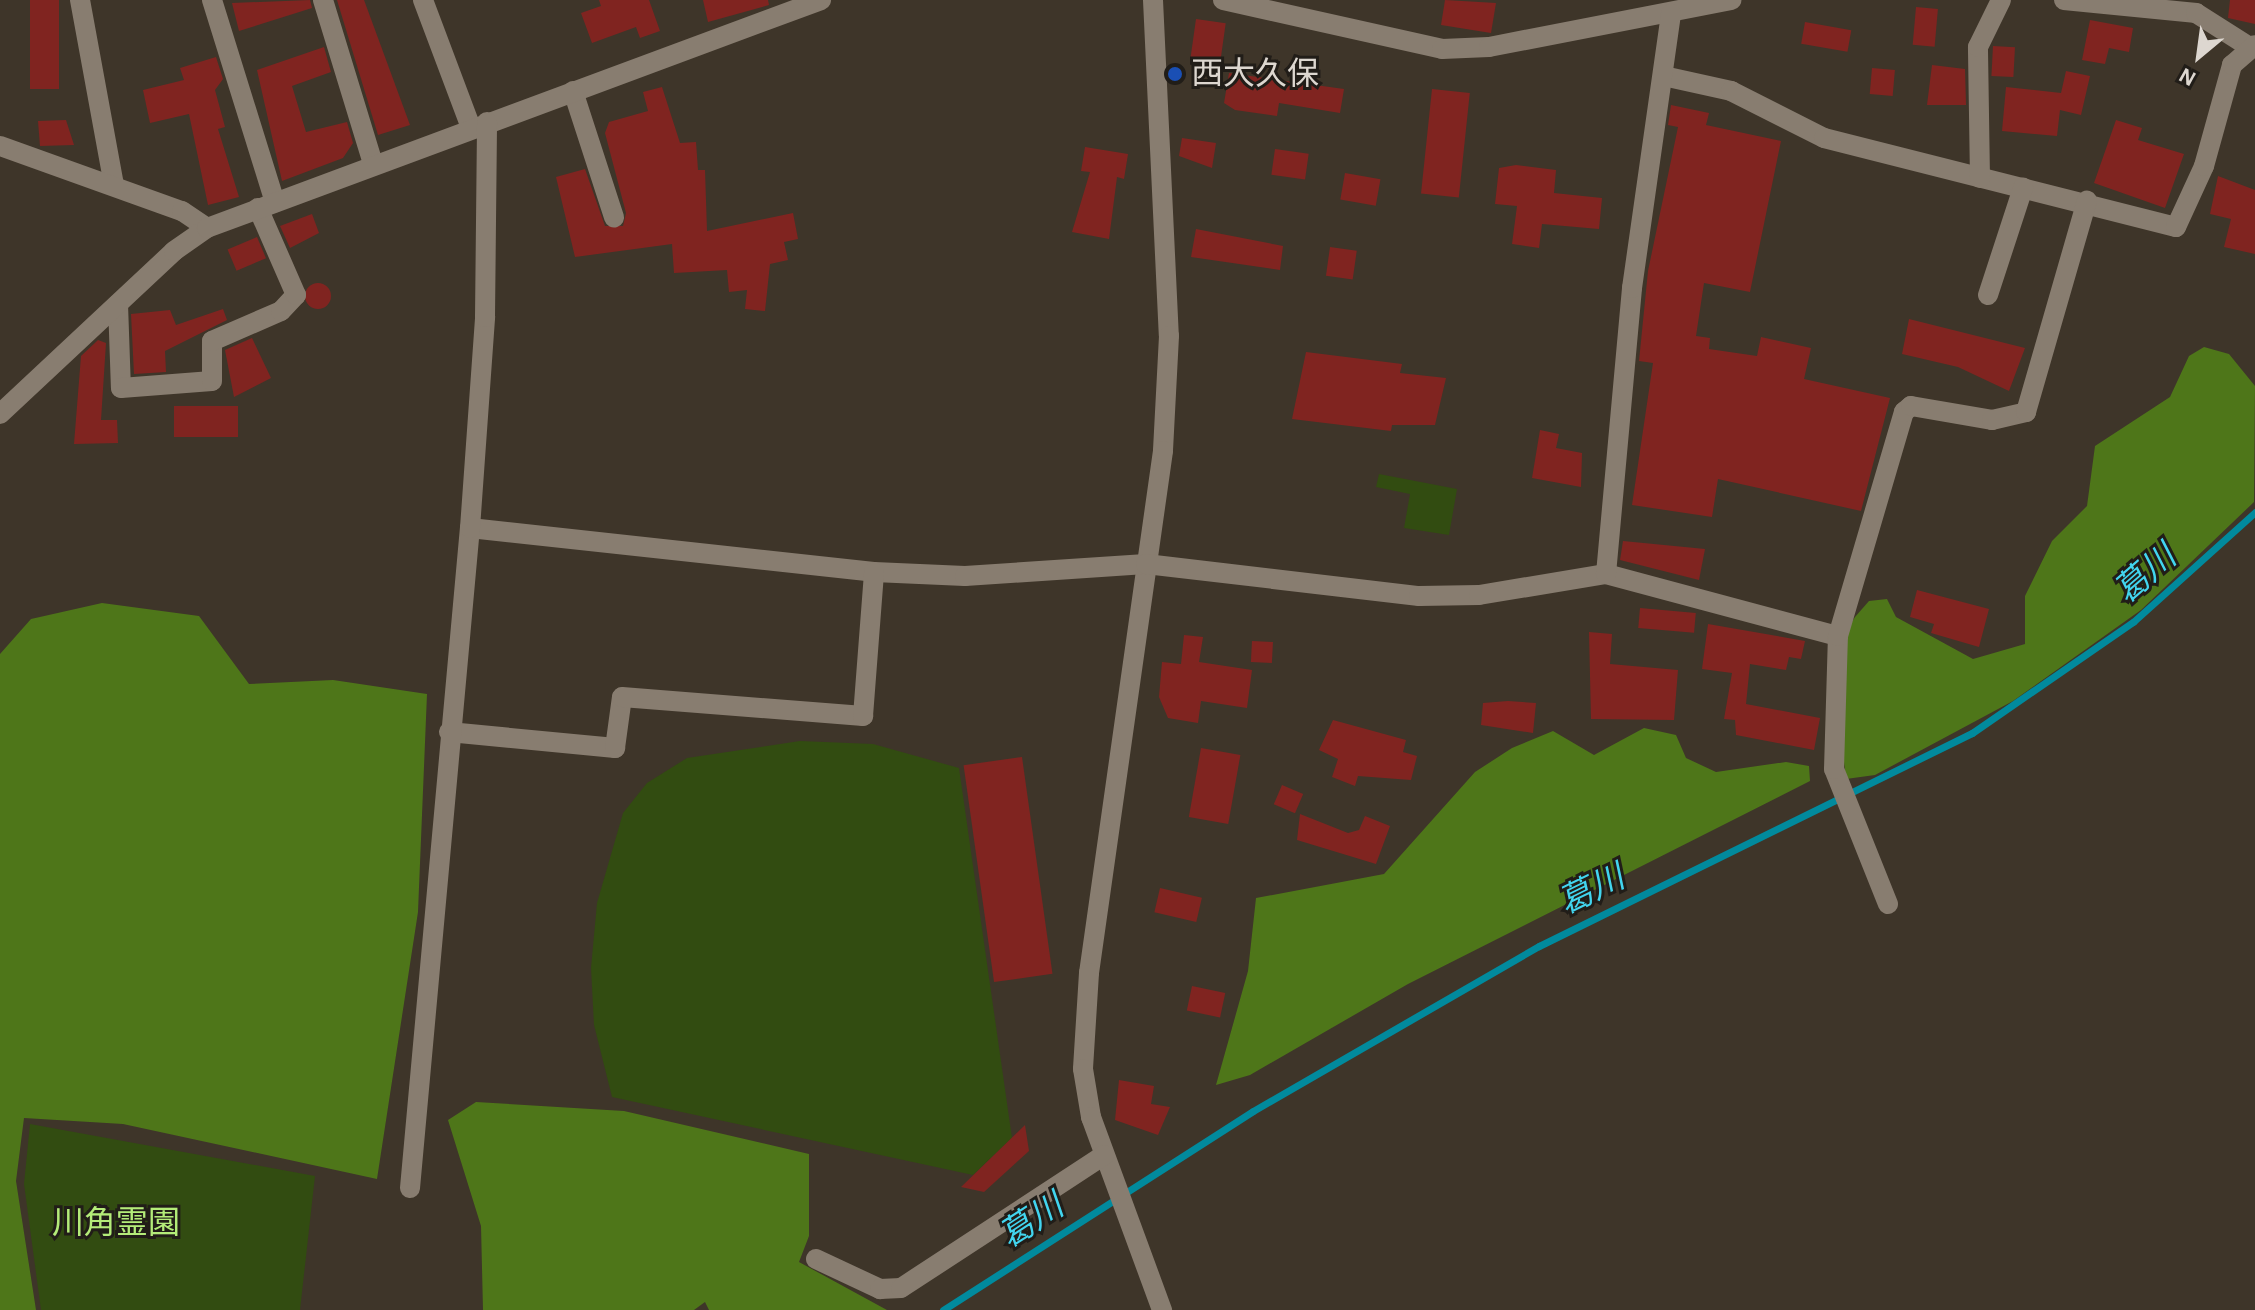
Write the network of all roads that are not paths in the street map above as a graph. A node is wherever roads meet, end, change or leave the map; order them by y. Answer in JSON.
{"nodes":[{"id":1,"x":80,"y":0,"type":"edge"},
{"id":2,"x":212,"y":0,"type":"edge"},
{"id":3,"x":323,"y":0,"type":"edge"},
{"id":4,"x":423,"y":0,"type":"edge"},
{"id":5,"x":821,"y":0,"type":"edge"},
{"id":6,"x":1153,"y":0,"type":"edge"},
{"id":7,"x":1223,"y":0,"type":"edge"},
{"id":8,"x":1731,"y":0,"type":"edge"},
{"id":9,"x":2001,"y":0,"type":"edge"},
{"id":10,"x":2064,"y":0,"type":"edge"},
{"id":11,"x":1671,"y":14,"type":"junction"},
{"id":12,"x":2251,"y":45,"type":"edge"},
{"id":13,"x":1668,"y":77,"type":"junction"},
{"id":14,"x":573,"y":91,"type":"junction"},
{"id":15,"x":479,"y":125,"type":"junction"},
{"id":16,"x":0,"y":146,"type":"edge"},
{"id":17,"x":373,"y":164,"type":"junction"},
{"id":18,"x":1980,"y":178,"type":"junction"},
{"id":19,"x":114,"y":186,"type":"junction"},
{"id":20,"x":2023,"y":188,"type":"junction"},
{"id":21,"x":2087,"y":201,"type":"junction"},
{"id":22,"x":266,"y":205,"type":"junction"},
{"id":23,"x":614,"y":217,"type":"dead end"},
{"id":24,"x":207,"y":228,"type":"junction"},
{"id":25,"x":1988,"y":295,"type":"dead end"},
{"id":26,"x":118,"y":304,"type":"junction"},
{"id":27,"x":0,"y":414,"type":"edge"},
{"id":28,"x":470,"y":528,"type":"junction"},
{"id":29,"x":1146,"y":564,"type":"junction"},
{"id":30,"x":874,"y":572,"type":"junction"},
{"id":31,"x":1606,"y":574,"type":"junction"},
{"id":32,"x":1838,"y":636,"type":"junction"},
{"id":33,"x":449,"y":732,"type":"junction"},
{"id":34,"x":1888,"y":904,"type":"dead end"},
{"id":35,"x":1106,"y":1162,"type":"junction"},
{"id":36,"x":410,"y":1188,"type":"dead end"},
{"id":37,"x":816,"y":1259,"type":"dead end"},
{"id":38,"x":1162,"y":1310,"type":"edge"}],
"edges":[{"from":1,"to":19,"type":"street"},
{"from":2,"to":22,"type":"street"},
{"from":3,"to":17,"type":"street"},
{"from":4,"to":15,"type":"street"},
{"from":5,"to":14,"type":"street"},
{"from":6,"to":29,"type":"street"},
{"from":7,"to":11,"type":"street"},
{"from":8,"to":11,"type":"street"},
{"from":9,"to":18,"type":"street"},
{"from":10,"to":12,"type":"street"},
{"from":11,"to":13,"type":"street"},
{"from":12,"to":21,"type":"street"},
{"from":13,"to":18,"type":"street"},
{"from":13,"to":31,"type":"street"},
{"from":14,"to":15,"type":"street"},
{"from":14,"to":23,"type":"street"},
{"from":15,"to":17,"type":"street"},
{"from":15,"to":28,"type":"street"},
{"from":16,"to":19,"type":"street"},
{"from":17,"to":22,"type":"street"},
{"from":18,"to":20,"type":"street"},
{"from":19,"to":24,"type":"street"},
{"from":20,"to":21,"type":"street"},
{"from":20,"to":25,"type":"street"},
{"from":21,"to":32,"type":"street"},
{"from":22,"to":24,"type":"street"},
{"from":22,"to":26,"type":"street"},
{"from":24,"to":26,"type":"street"},
{"from":26,"to":27,"type":"street"},
{"from":28,"to":30,"type":"street"},
{"from":28,"to":33,"type":"street"},
{"from":29,"to":30,"type":"street"},
{"from":29,"to":31,"type":"street"},
{"from":29,"to":35,"type":"street"},
{"from":30,"to":33,"type":"street"},
{"from":31,"to":32,"type":"street"},
{"from":32,"to":34,"type":"street"},
{"from":33,"to":36,"type":"street"},
{"from":35,"to":37,"type":"street"},
{"from":35,"to":38,"type":"street"}]}
